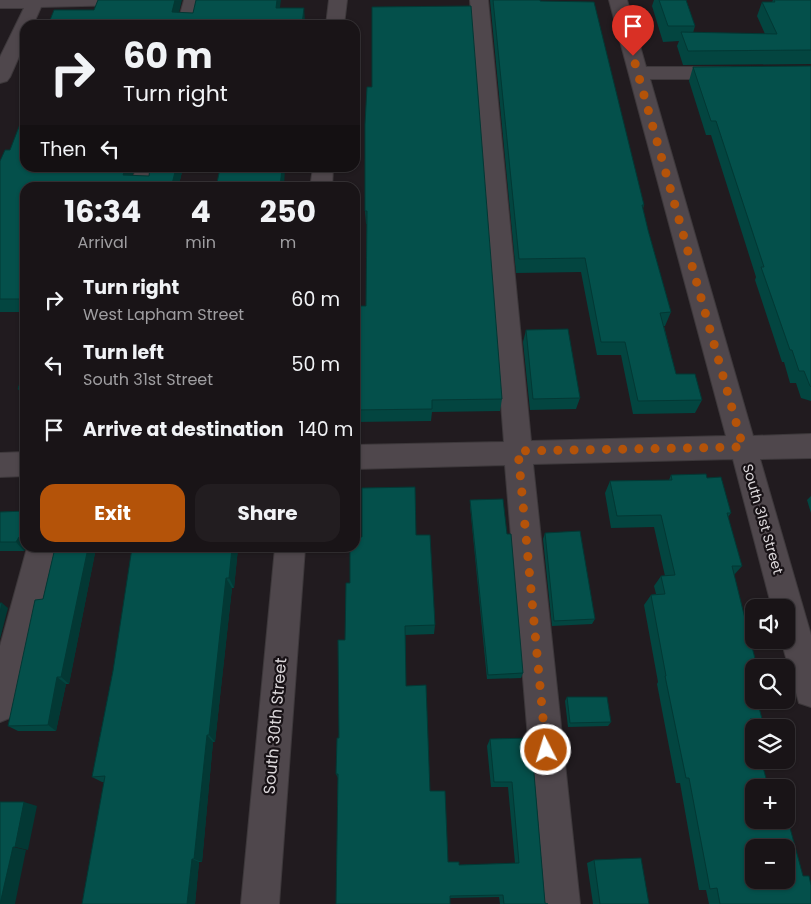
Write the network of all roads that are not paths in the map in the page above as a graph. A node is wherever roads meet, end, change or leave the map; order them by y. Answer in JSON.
{"nodes":[{"id":1,"x":123,"y":0,"type":"edge"},
{"id":2,"x":193,"y":0,"type":"edge"},
{"id":3,"x":338,"y":0,"type":"edge"},
{"id":4,"x":479,"y":0,"type":"edge"},
{"id":5,"x":618,"y":0,"type":"edge"},
{"id":6,"x":35,"y":1,"type":"edge"},
{"id":7,"x":0,"y":2,"type":"edge"},
{"id":8,"x":26,"y":20,"type":"edge"},
{"id":9,"x":187,"y":20,"type":"edge"},
{"id":10,"x":336,"y":20,"type":"edge"},
{"id":11,"x":20,"y":34,"type":"edge"},
{"id":12,"x":638,"y":73,"type":"junction"},
{"id":13,"x":746,"y":73,"type":"edge"},
{"id":14,"x":0,"y":77,"type":"edge"},
{"id":15,"x":811,"y":446,"type":"edge"},
{"id":16,"x":743,"y":447,"type":"junction"},
{"id":17,"x":518,"y":451,"type":"junction"},
{"id":18,"x":360,"y":456,"type":"edge"},
{"id":19,"x":20,"y":464,"type":"edge"},
{"id":20,"x":0,"y":465,"type":"edge"},
{"id":21,"x":41,"y":552,"type":"edge"},
{"id":22,"x":290,"y":552,"type":"edge"},
{"id":23,"x":809,"y":675,"type":"edge"},
{"id":24,"x":0,"y":705,"type":"edge"},
{"id":25,"x":260,"y":904,"type":"edge"},
{"id":26,"x":561,"y":904,"type":"edge"}],
"edges":[{"from":1,"to":6,"type":"street"},
{"from":2,"to":9,"type":"street"},
{"from":3,"to":10,"type":"street"},
{"from":4,"to":17,"type":"street"},
{"from":5,"to":12,"type":"street","name":"South 31st Street"},
{"from":6,"to":7,"type":"street"},
{"from":6,"to":8,"type":"street"},
{"from":11,"to":14,"type":"street"},
{"from":12,"to":13,"type":"street"},
{"from":12,"to":16,"type":"street","name":"South 31st Street"},
{"from":15,"to":16,"type":"street"},
{"from":16,"to":17,"type":"street"},
{"from":16,"to":23,"type":"street","name":"South 31st Street"},
{"from":17,"to":18,"type":"street"},
{"from":17,"to":26,"type":"street"},
{"from":19,"to":20,"type":"street"},
{"from":21,"to":24,"type":"street"},
{"from":22,"to":25,"type":"street","name":"South 30th Street"}]}
